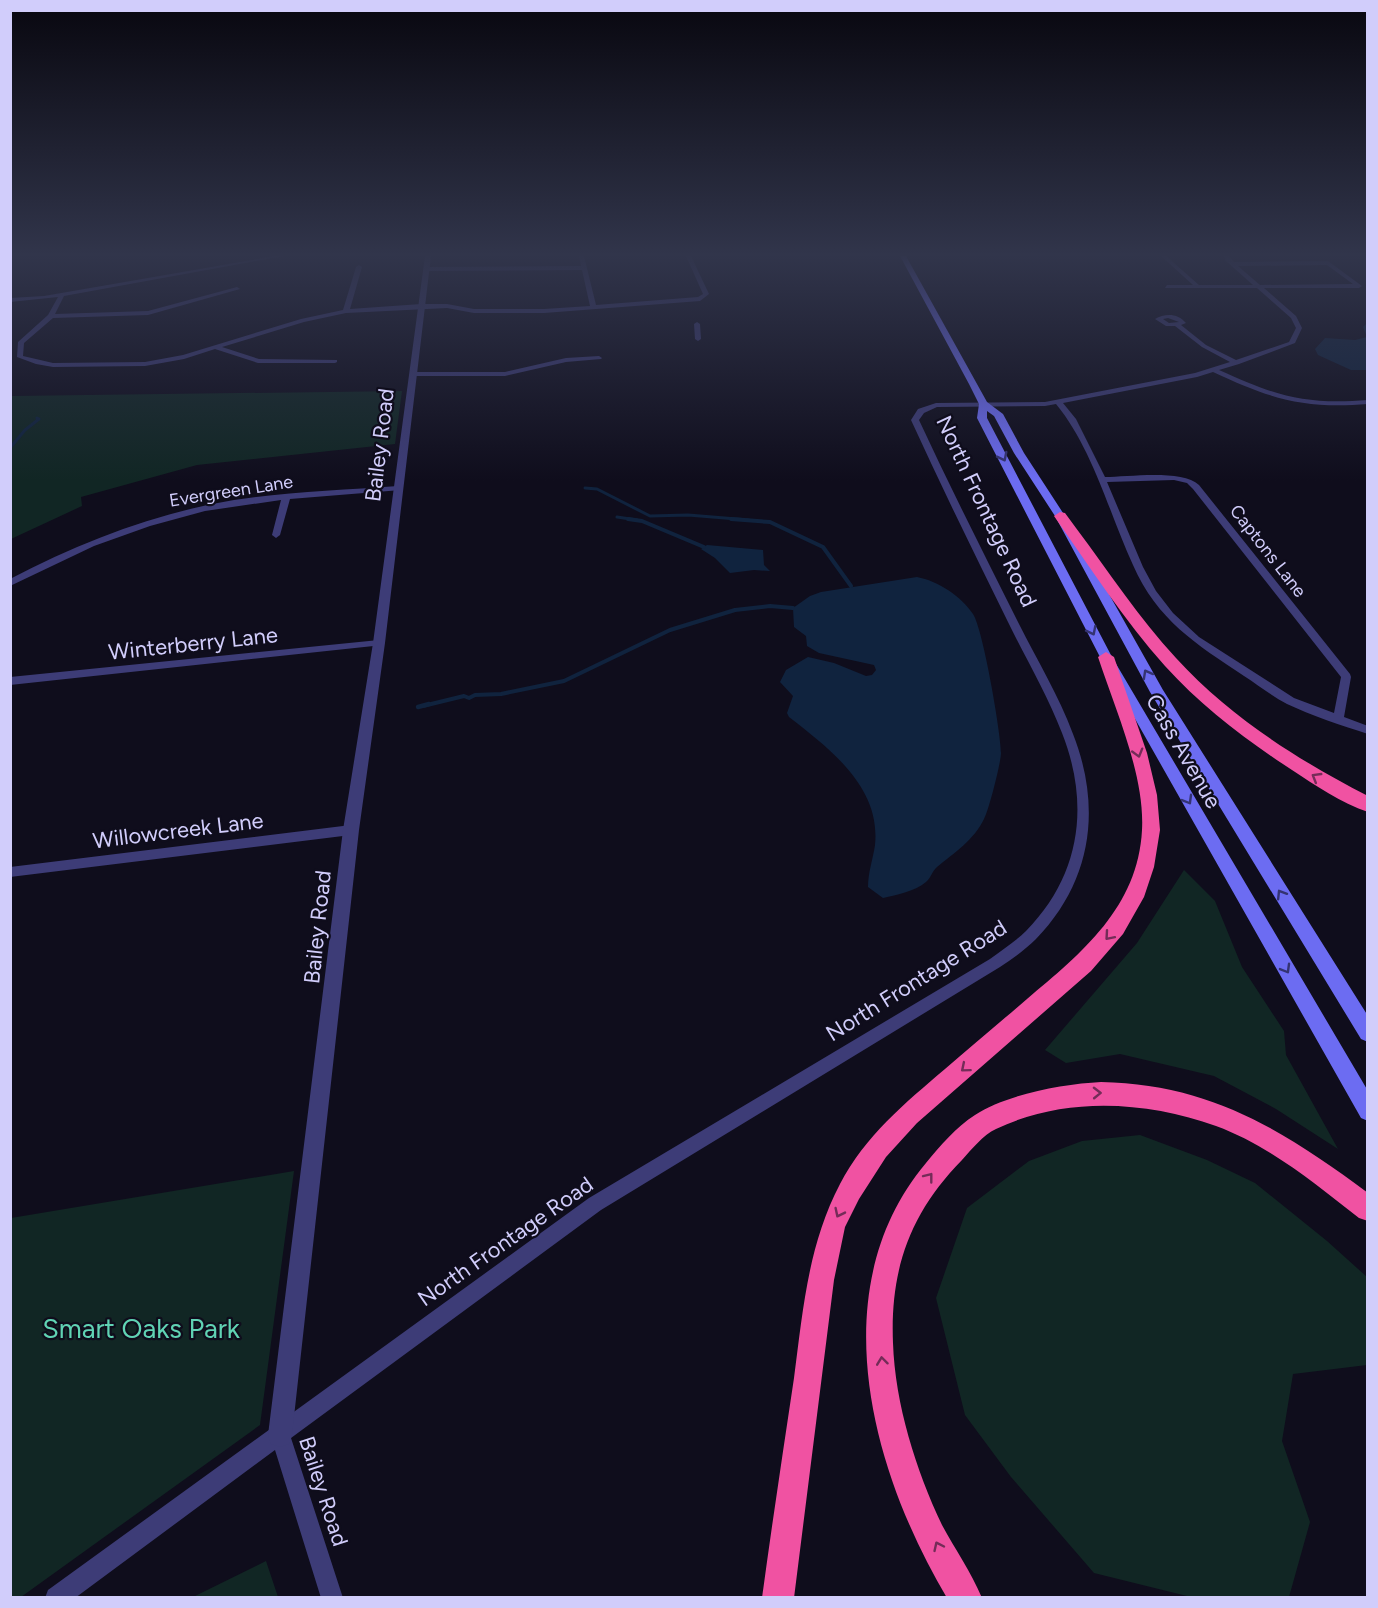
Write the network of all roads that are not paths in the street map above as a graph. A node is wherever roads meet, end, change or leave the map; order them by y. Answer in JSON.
{"nodes":[{"id":1,"x":34,"y":331,"type":"edge"},
{"id":2,"x":269,"y":331,"type":"edge"},
{"id":3,"x":418,"y":331,"type":"edge"},
{"id":4,"x":697,"y":331,"type":"edge"},
{"id":5,"x":944,"y":331,"type":"edge"},
{"id":6,"x":1184,"y":331,"type":"edge"},
{"id":7,"x":1298,"y":331,"type":"edge"},
{"id":8,"x":698,"y":339,"type":"dead end"},
{"id":9,"x":217,"y":348,"type":"junction"},
{"id":10,"x":20,"y":357,"type":"junction"},
{"id":11,"x":599,"y":358,"type":"dead end"},
{"id":12,"x":10,"y":359,"type":"edge"},
{"id":13,"x":335,"y":361,"type":"dead end"},
{"id":14,"x":1237,"y":363,"type":"junction"},
{"id":15,"x":1214,"y":370,"type":"junction"},
{"id":16,"x":413,"y":374,"type":"junction"},
{"id":17,"x":1058,"y":402,"type":"junction"},
{"id":18,"x":1368,"y":402,"type":"edge"},
{"id":19,"x":983,"y":404,"type":"junction"},
{"id":20,"x":1102,"y":480,"type":"junction"},
{"id":21,"x":398,"y":488,"type":"junction"},
{"id":22,"x":286,"y":497,"type":"junction"},
{"id":23,"x":1060,"y":516,"type":"junction"},
{"id":24,"x":276,"y":535,"type":"dead end"},
{"id":25,"x":10,"y":583,"type":"edge"},
{"id":26,"x":379,"y":643,"type":"junction"},
{"id":27,"x":1106,"y":657,"type":"junction"},
{"id":28,"x":10,"y":681,"type":"edge"},
{"id":29,"x":1338,"y":720,"type":"junction"},
{"id":30,"x":1368,"y":730,"type":"edge"},
{"id":31,"x":1368,"y":805,"type":"edge"},
{"id":32,"x":351,"y":830,"type":"junction"},
{"id":33,"x":10,"y":872,"type":"edge"},
{"id":34,"x":1368,"y":1033,"type":"edge"},
{"id":35,"x":1368,"y":1110,"type":"edge"},
{"id":36,"x":1368,"y":1209,"type":"edge"},
{"id":37,"x":280,"y":1435,"type":"junction"},
{"id":38,"x":56,"y":1598,"type":"edge"},
{"id":39,"x":332,"y":1598,"type":"edge"},
{"id":40,"x":778,"y":1598,"type":"edge"},
{"id":41,"x":966,"y":1598,"type":"edge"}],
"edges":[{"from":1,"to":10,"type":"street"},
{"from":2,"to":9,"type":"street"},
{"from":3,"to":16,"type":"street","name":"Bailey Road"},
{"from":4,"to":8,"type":"street"},
{"from":5,"to":19,"type":"main road","name":"Cass Avenue"},
{"from":6,"to":14,"type":"street"},
{"from":7,"to":14,"type":"street","name":"North Frontage Road"},
{"from":9,"to":10,"type":"street"},
{"from":9,"to":13,"type":"street"},
{"from":10,"to":12,"type":"street"},
{"from":11,"to":16,"type":"street"},
{"from":14,"to":15,"type":"street","name":"North Frontage Road"},
{"from":15,"to":17,"type":"street","name":"North Frontage Road"},
{"from":15,"to":18,"type":"street"},
{"from":16,"to":21,"type":"street","name":"Bailey Road"},
{"from":17,"to":19,"type":"street","name":"North Frontage Road"},
{"from":17,"to":20,"type":"street"},
{"from":19,"to":23,"type":"main road","name":"Cass Avenue"},
{"from":19,"to":27,"type":"main road","name":"Cass Avenue","one_way":true},
{"from":19,"to":37,"type":"street","name":"North Frontage Road"},
{"from":20,"to":29,"type":"street"},
{"from":20,"to":29,"type":"street","name":"Captons Lane"},
{"from":21,"to":22,"type":"street","name":"Evergreen Lane"},
{"from":21,"to":26,"type":"street","name":"Bailey Road"},
{"from":22,"to":24,"type":"street"},
{"from":22,"to":25,"type":"street","name":"Evergreen Lane"},
{"from":31,"to":23,"type":"highway","one_way":true},
{"from":34,"to":23,"type":"main road","name":"Cass Avenue","one_way":true},
{"from":26,"to":28,"type":"street","name":"Winterberry Lane"},
{"from":26,"to":32,"type":"street","name":"Bailey Road"},
{"from":27,"to":35,"type":"main road","name":"Cass Avenue","one_way":true},
{"from":27,"to":40,"type":"highway","one_way":true},
{"from":29,"to":30,"type":"street"},
{"from":32,"to":33,"type":"street","name":"Willowcreek Lane"},
{"from":32,"to":37,"type":"street","name":"Bailey Road"},
{"from":41,"to":36,"type":"highway","one_way":true},
{"from":37,"to":38,"type":"street","name":"North Frontage Road"},
{"from":37,"to":39,"type":"street","name":"Bailey Road"}]}
